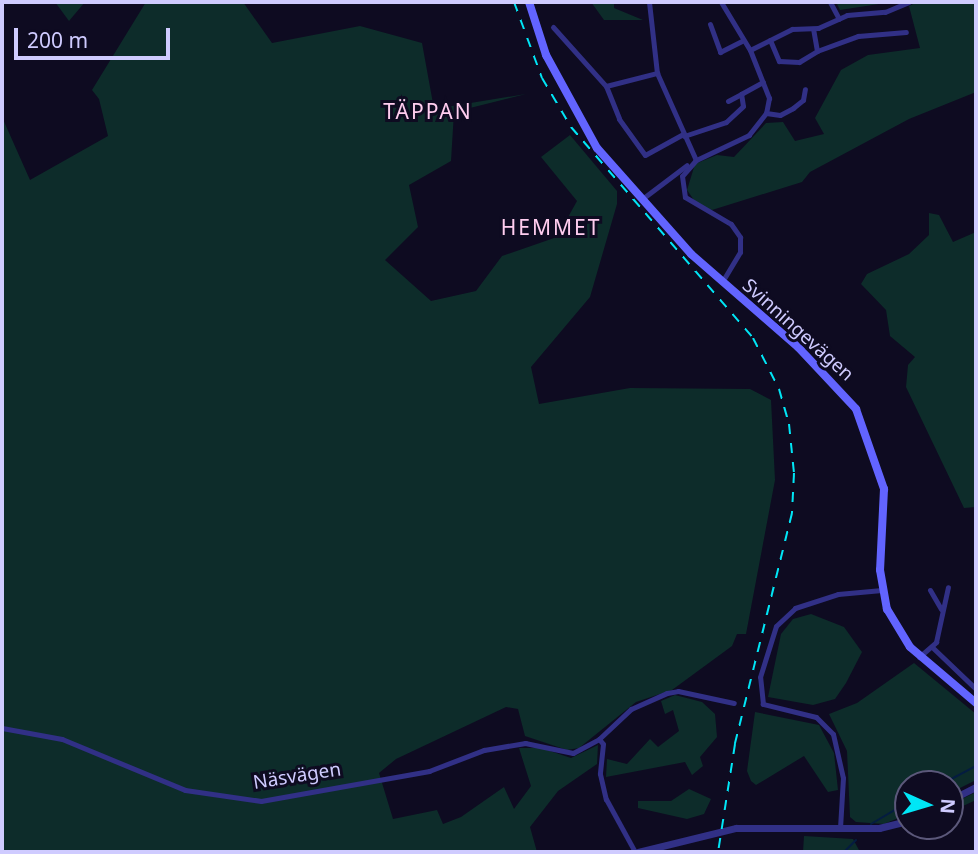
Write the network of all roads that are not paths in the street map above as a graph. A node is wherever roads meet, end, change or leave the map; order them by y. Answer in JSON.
{"nodes":[{"id":1,"x":529,"y":2,"type":"edge"},
{"id":2,"x":649,"y":2,"type":"edge"},
{"id":3,"x":721,"y":2,"type":"edge"},
{"id":4,"x":731,"y":2,"type":"edge"},
{"id":5,"x":830,"y":2,"type":"edge"},
{"id":6,"x":909,"y":2,"type":"edge"},
{"id":7,"x":724,"y":9,"type":"junction"},
{"id":8,"x":839,"y":19,"type":"junction"},
{"id":9,"x":710,"y":24,"type":"dead end"},
{"id":10,"x":554,"y":27,"type":"dead end"},
{"id":11,"x":813,"y":29,"type":"junction"},
{"id":12,"x":906,"y":32,"type":"dead end"},
{"id":13,"x":770,"y":40,"type":"junction"},
{"id":14,"x":741,"y":41,"type":"junction"},
{"id":15,"x":750,"y":50,"type":"junction"},
{"id":16,"x":817,"y":51,"type":"junction"},
{"id":17,"x":657,"y":74,"type":"junction"},
{"id":18,"x":763,"y":82,"type":"junction"},
{"id":19,"x":606,"y":86,"type":"junction"},
{"id":20,"x":805,"y":89,"type":"dead end"},
{"id":21,"x":741,"y":94,"type":"junction"},
{"id":22,"x":728,"y":101,"type":"dead end"},
{"id":23,"x":766,"y":113,"type":"junction"},
{"id":24,"x":684,"y":135,"type":"junction"},
{"id":25,"x":693,"y":162,"type":"junction"},
{"id":26,"x":641,"y":200,"type":"junction"},
{"id":27,"x":722,"y":282,"type":"junction"},
{"id":28,"x":948,"y":587,"type":"dead end"},
{"id":29,"x":882,"y":590,"type":"junction"},
{"id":30,"x":930,"y":590,"type":"dead end"},
{"id":31,"x":941,"y":612,"type":"junction"},
{"id":32,"x":932,"y":647,"type":"junction"},
{"id":33,"x":919,"y":657,"type":"junction"},
{"id":34,"x":976,"y":678,"type":"edge"},
{"id":35,"x":971,"y":683,"type":"junction"},
{"id":36,"x":976,"y":689,"type":"edge"},
{"id":37,"x":734,"y":703,"type":"dead end"},
{"id":38,"x":976,"y":703,"type":"edge"},
{"id":39,"x":2,"y":728,"type":"edge"},
{"id":40,"x":599,"y":739,"type":"junction"},
{"id":41,"x":894,"y":825,"type":"edge"},
{"id":42,"x":840,"y":828,"type":"junction"},
{"id":43,"x":637,"y":852,"type":"edge"}],
"edges":[{"from":1,"to":26,"type":"main road","name":"Svinningevägen"},
{"from":2,"to":17,"type":"street"},
{"from":3,"to":7,"type":"street"},
{"from":4,"to":7,"type":"street"},
{"from":5,"to":8,"type":"street"},
{"from":6,"to":8,"type":"street"},
{"from":7,"to":14,"type":"street"},
{"from":8,"to":11,"type":"street"},
{"from":9,"to":14,"type":"street"},
{"from":10,"to":19,"type":"street"},
{"from":11,"to":13,"type":"street"},
{"from":11,"to":16,"type":"street"},
{"from":12,"to":16,"type":"street"},
{"from":13,"to":15,"type":"street"},
{"from":13,"to":16,"type":"street"},
{"from":14,"to":15,"type":"street"},
{"from":15,"to":18,"type":"street"},
{"from":17,"to":19,"type":"street"},
{"from":17,"to":24,"type":"street"},
{"from":18,"to":21,"type":"street"},
{"from":18,"to":23,"type":"street"},
{"from":19,"to":24,"type":"street"},
{"from":20,"to":23,"type":"street"},
{"from":21,"to":22,"type":"street"},
{"from":21,"to":24,"type":"street"},
{"from":23,"to":25,"type":"street"},
{"from":24,"to":25,"type":"street"},
{"from":25,"to":26,"type":"street"},
{"from":25,"to":27,"type":"street"},
{"from":26,"to":27,"type":"main road","name":"Svinningevägen"},
{"from":27,"to":29,"type":"main road","name":"Svinningevägen"},
{"from":28,"to":31,"type":"street"},
{"from":29,"to":33,"type":"main road","name":"Svinningevägen"},
{"from":29,"to":42,"type":"street"},
{"from":30,"to":31,"type":"street"},
{"from":31,"to":32,"type":"street"},
{"from":32,"to":33,"type":"street"},
{"from":32,"to":35,"type":"street"},
{"from":33,"to":38,"type":"main road","name":"Svinningevägen"},
{"from":34,"to":35,"type":"street"},
{"from":35,"to":36,"type":"street"},
{"from":37,"to":40,"type":"street"},
{"from":39,"to":40,"type":"street","name":"Näsvägen"},
{"from":40,"to":43,"type":"street"},
{"from":41,"to":42,"type":"street"},
{"from":42,"to":43,"type":"street"}]}
